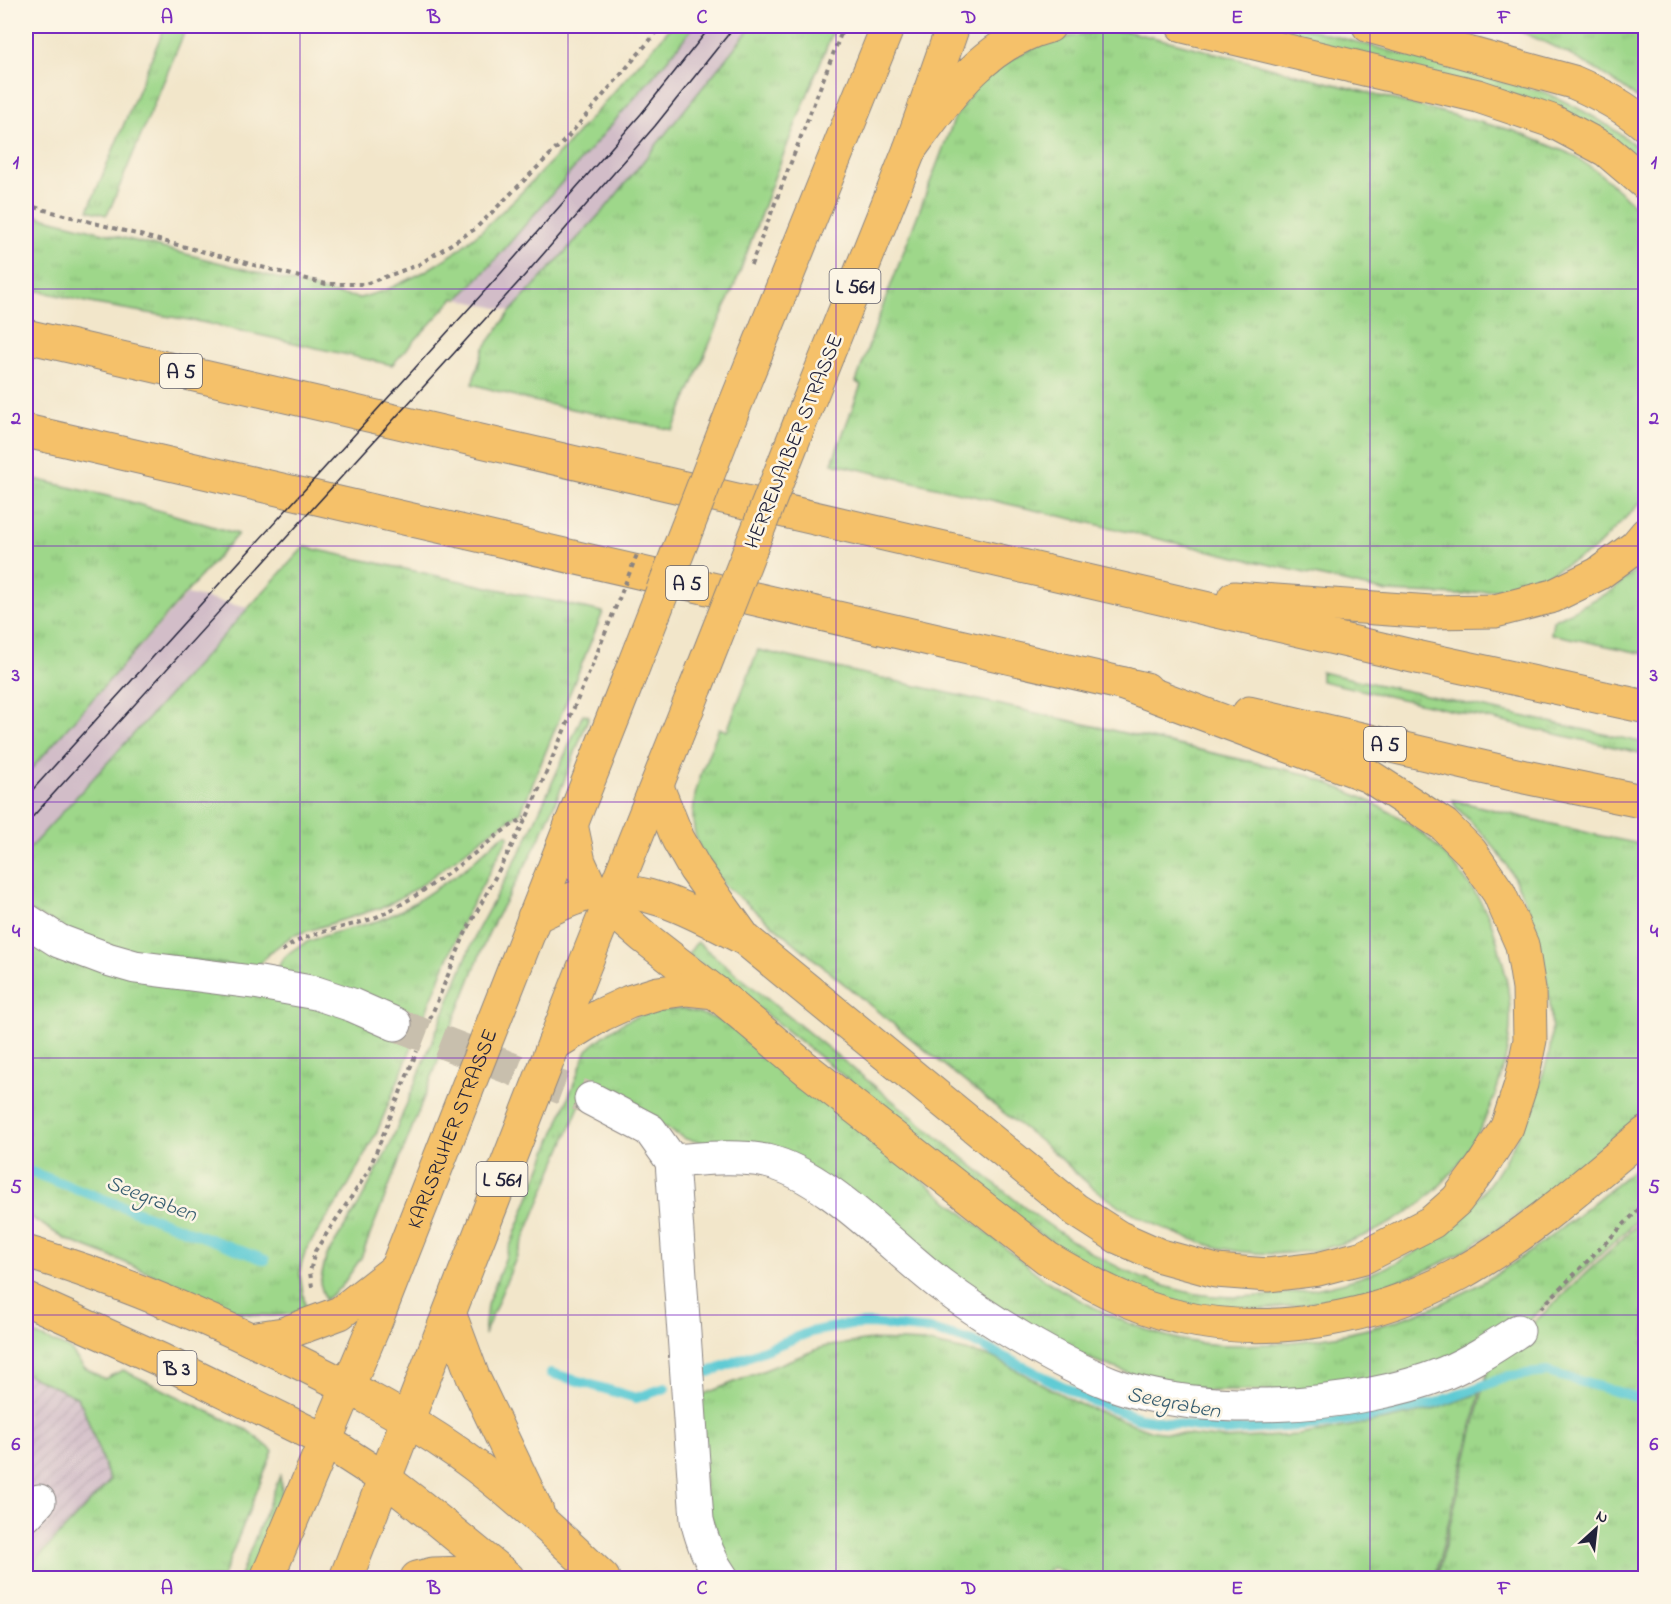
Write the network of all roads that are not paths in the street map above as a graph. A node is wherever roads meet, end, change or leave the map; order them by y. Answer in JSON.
{"nodes":[{"id":1,"x":888,"y":26,"type":"edge"},
{"id":2,"x":953,"y":26,"type":"edge"},
{"id":3,"x":1049,"y":26,"type":"edge"},
{"id":4,"x":1184,"y":26,"type":"edge"},
{"id":5,"x":1369,"y":26,"type":"edge"},
{"id":6,"x":1646,"y":125,"type":"edge"},
{"id":7,"x":910,"y":149,"type":"junction"},
{"id":8,"x":1646,"y":184,"type":"edge"},
{"id":9,"x":26,"y":336,"type":"edge"},
{"id":10,"x":26,"y":431,"type":"edge"},
{"id":11,"x":1646,"y":534,"type":"edge"},
{"id":12,"x":1131,"y":590,"type":"junction"},
{"id":13,"x":1124,"y":684,"type":"junction"},
{"id":14,"x":1646,"y":707,"type":"edge"},
{"id":15,"x":657,"y":787,"type":"junction"},
{"id":16,"x":1646,"y":802,"type":"edge"},
{"id":17,"x":571,"y":824,"type":"junction"},
{"id":18,"x":605,"y":897,"type":"junction"},
{"id":19,"x":534,"y":917,"type":"junction"},
{"id":20,"x":26,"y":920,"type":"edge"},
{"id":21,"x":745,"y":939,"type":"junction"},
{"id":22,"x":715,"y":992,"type":"junction"},
{"id":23,"x":408,"y":1034,"type":"tunnel mouth"},
{"id":24,"x":555,"y":1044,"type":"junction"},
{"id":25,"x":591,"y":1099,"type":"tunnel mouth"},
{"id":26,"x":1646,"y":1133,"type":"edge"},
{"id":27,"x":672,"y":1161,"type":"junction"},
{"id":28,"x":26,"y":1252,"type":"edge"},
{"id":29,"x":397,"y":1269,"type":"junction"},
{"id":30,"x":26,"y":1299,"type":"edge"},
{"id":31,"x":450,"y":1315,"type":"junction"},
{"id":32,"x":1518,"y":1331,"type":"road end"},
{"id":33,"x":250,"y":1339,"type":"junction"},
{"id":34,"x":349,"y":1387,"type":"junction"},
{"id":35,"x":408,"y":1422,"type":"junction"},
{"id":36,"x":326,"y":1441,"type":"junction"},
{"id":37,"x":385,"y":1479,"type":"junction"},
{"id":38,"x":542,"y":1522,"type":"junction"},
{"id":39,"x":504,"y":1575,"type":"edge"},
{"id":40,"x":267,"y":1578,"type":"edge"},
{"id":41,"x":346,"y":1578,"type":"edge"},
{"id":42,"x":417,"y":1578,"type":"edge"},
{"id":43,"x":603,"y":1578,"type":"edge"},
{"id":44,"x":722,"y":1578,"type":"edge"}],
"edges":[{"from":1,"to":17,"type":"main road","name":"KARLSRUHER STRASSE","bridge":true},
{"from":2,"to":7,"type":"main road","name":"HERRENALBER STRASSE","number":"L 561"},
{"from":3,"to":7,"type":"main road"},
{"from":4,"to":8,"type":"main road"},
{"from":5,"to":6,"type":"main road"},
{"from":7,"to":15,"type":"main road","name":"HERRENALBER STRASSE","number":"L 561","bridge":true},
{"from":9,"to":12,"type":"main road","number":"A 5"},
{"from":10,"to":13,"type":"main road","number":"A 5"},
{"from":11,"to":12,"type":"main road"},
{"from":12,"to":14,"type":"main road","number":"A 5"},
{"from":13,"to":16,"type":"main road","number":"A 5"},
{"from":13,"to":21,"type":"main road"},
{"from":15,"to":18,"type":"main road","number":"L 561"},
{"from":15,"to":21,"type":"main road"},
{"from":17,"to":18,"type":"main road"},
{"from":17,"to":19,"type":"main road","name":"KARLSRUHER STRASSE"},
{"from":18,"to":19,"type":"main road"},
{"from":18,"to":21,"type":"main road"},
{"from":18,"to":22,"type":"main road"},
{"from":18,"to":24,"type":"main road","number":"L 561"},
{"from":19,"to":29,"type":"main road","name":"KARLSRUHER STRASSE"},
{"from":20,"to":23,"type":"lane"},
{"from":22,"to":24,"type":"main road"},
{"from":22,"to":26,"type":"main road"},
{"from":24,"to":31,"type":"main road","number":"L 561"},
{"from":25,"to":27,"type":"lane"},
{"from":27,"to":32,"type":"lane"},
{"from":27,"to":44,"type":"lane"},
{"from":28,"to":33,"type":"main road"},
{"from":29,"to":33,"type":"main road"},
{"from":29,"to":34,"type":"main road","name":"KARLSRUHER STRASSE"},
{"from":30,"to":36,"type":"main road","number":"B 3"},
{"from":31,"to":35,"type":"main road","number":"L 561"},
{"from":31,"to":38,"type":"main road"},
{"from":33,"to":34,"type":"main road"},
{"from":34,"to":35,"type":"main road"},
{"from":34,"to":36,"type":"main road","name":"KARLSRUHER STRASSE"},
{"from":35,"to":37,"type":"main road","number":"L 561"},
{"from":35,"to":38,"type":"main road"},
{"from":36,"to":37,"type":"main road","number":"B 3"},
{"from":36,"to":40,"type":"main road","name":"KARLSRUHER STRASSE"},
{"from":37,"to":39,"type":"main road","number":"B 3"},
{"from":37,"to":41,"type":"main road"},
{"from":38,"to":43,"type":"main road"},
{"from":39,"to":42,"type":"main road","number":"B 3"}]}
